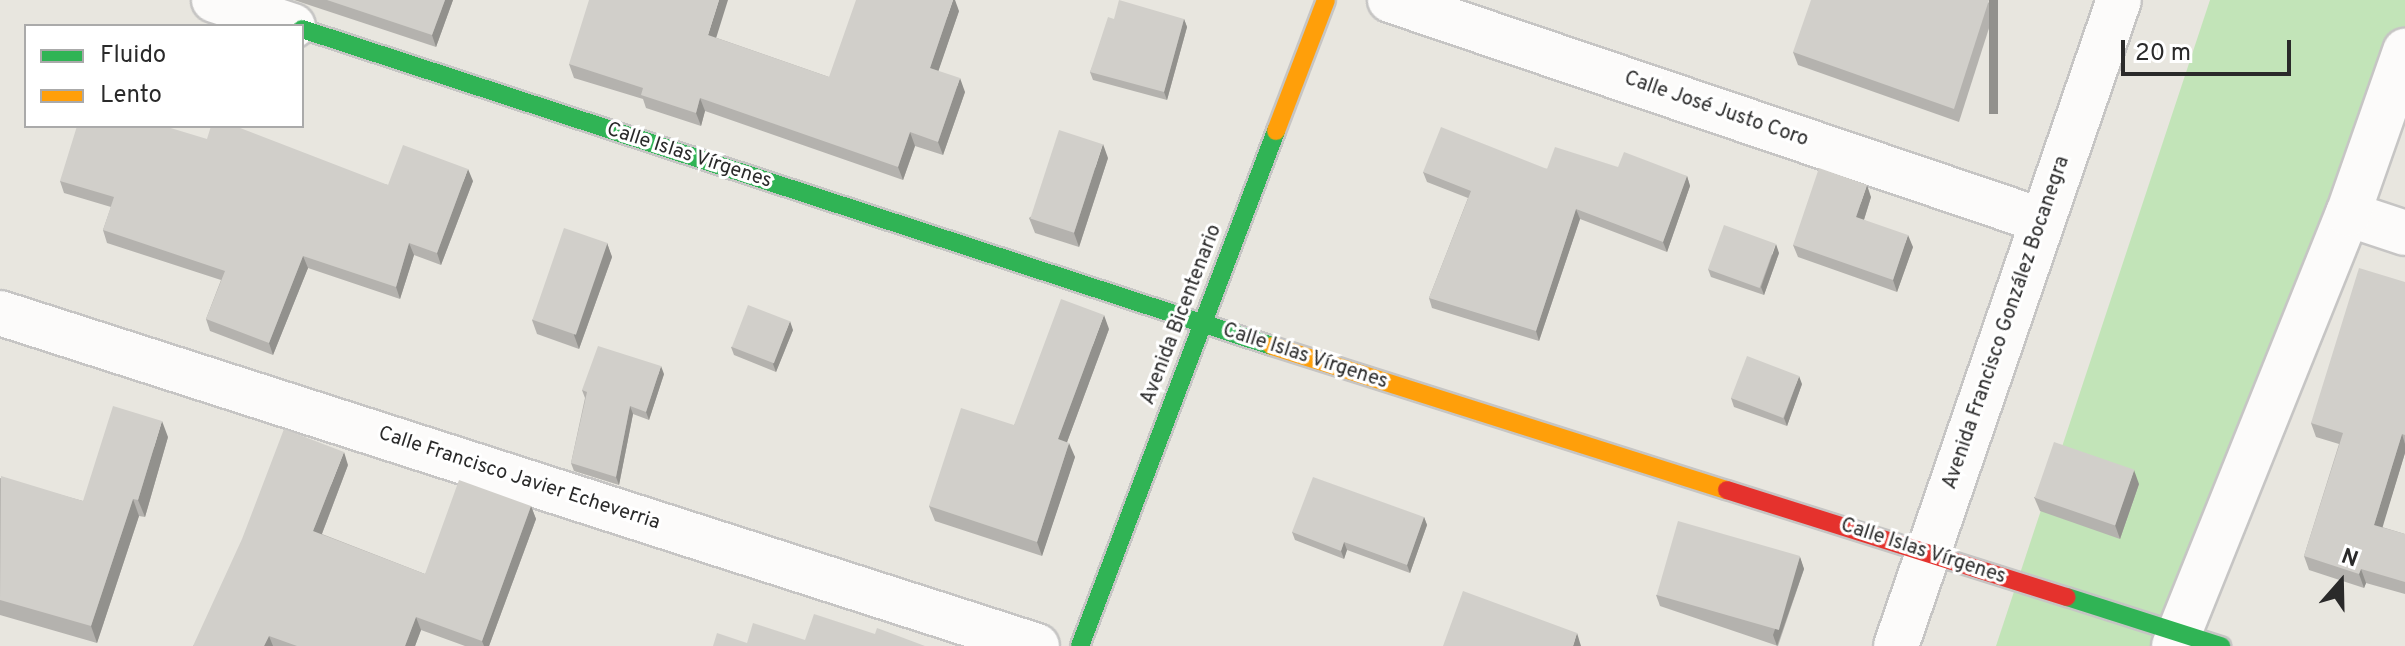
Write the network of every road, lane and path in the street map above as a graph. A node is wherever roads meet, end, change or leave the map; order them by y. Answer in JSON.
{"nodes":[{"id":1,"x":214,"y":0,"type":"edge"},
{"id":2,"x":1326,"y":0,"type":"edge"},
{"id":3,"x":1390,"y":0,"type":"edge"},
{"id":4,"x":2119,"y":0,"type":"edge"},
{"id":5,"x":287,"y":24,"type":"edge"},
{"id":6,"x":304,"y":30,"type":"edge"},
{"id":7,"x":2405,"y":51,"type":"edge"},
{"id":8,"x":2348,"y":214,"type":"junction"},
{"id":9,"x":2043,"y":221,"type":"junction"},
{"id":10,"x":2405,"y":233,"type":"edge"},
{"id":11,"x":0,"y":313,"type":"edge"},
{"id":12,"x":1201,"y":324,"type":"junction"},
{"id":13,"x":1927,"y":553,"type":"junction"},
{"id":14,"x":2177,"y":640,"type":"edge"},
{"id":15,"x":1037,"y":646,"type":"edge"},
{"id":16,"x":1080,"y":646,"type":"edge"},
{"id":17,"x":1896,"y":646,"type":"edge"},
{"id":18,"x":2221,"y":646,"type":"edge"}],
"edges":[{"from":1,"to":5,"type":"street"},
{"from":2,"to":12,"type":"street","name":"Avenida Bicentenario"},
{"from":3,"to":9,"type":"street","name":"Calle José Justo Coro"},
{"from":4,"to":9,"type":"street","name":"Avenida Francisco González Bocanegra"},
{"from":6,"to":12,"type":"street","name":"Calle Islas Vírgenes"},
{"from":7,"to":8,"type":"street"},
{"from":8,"to":10,"type":"street"},
{"from":8,"to":14,"type":"street"},
{"from":9,"to":13,"type":"street","name":"Avenida Francisco González Bocanegra"},
{"from":11,"to":15,"type":"street","name":"Calle Francisco Javier Echeverria"},
{"from":12,"to":13,"type":"street","name":"Calle Islas Vírgenes"},
{"from":12,"to":16,"type":"street","name":"Avenida Bicentenario"},
{"from":13,"to":14,"type":"street","name":"Calle Islas Vírgenes"},
{"from":13,"to":17,"type":"street","name":"Avenida Francisco González Bocanegra"},
{"from":14,"to":18,"type":"street","name":"Calle Islas Vírgenes"}]}
